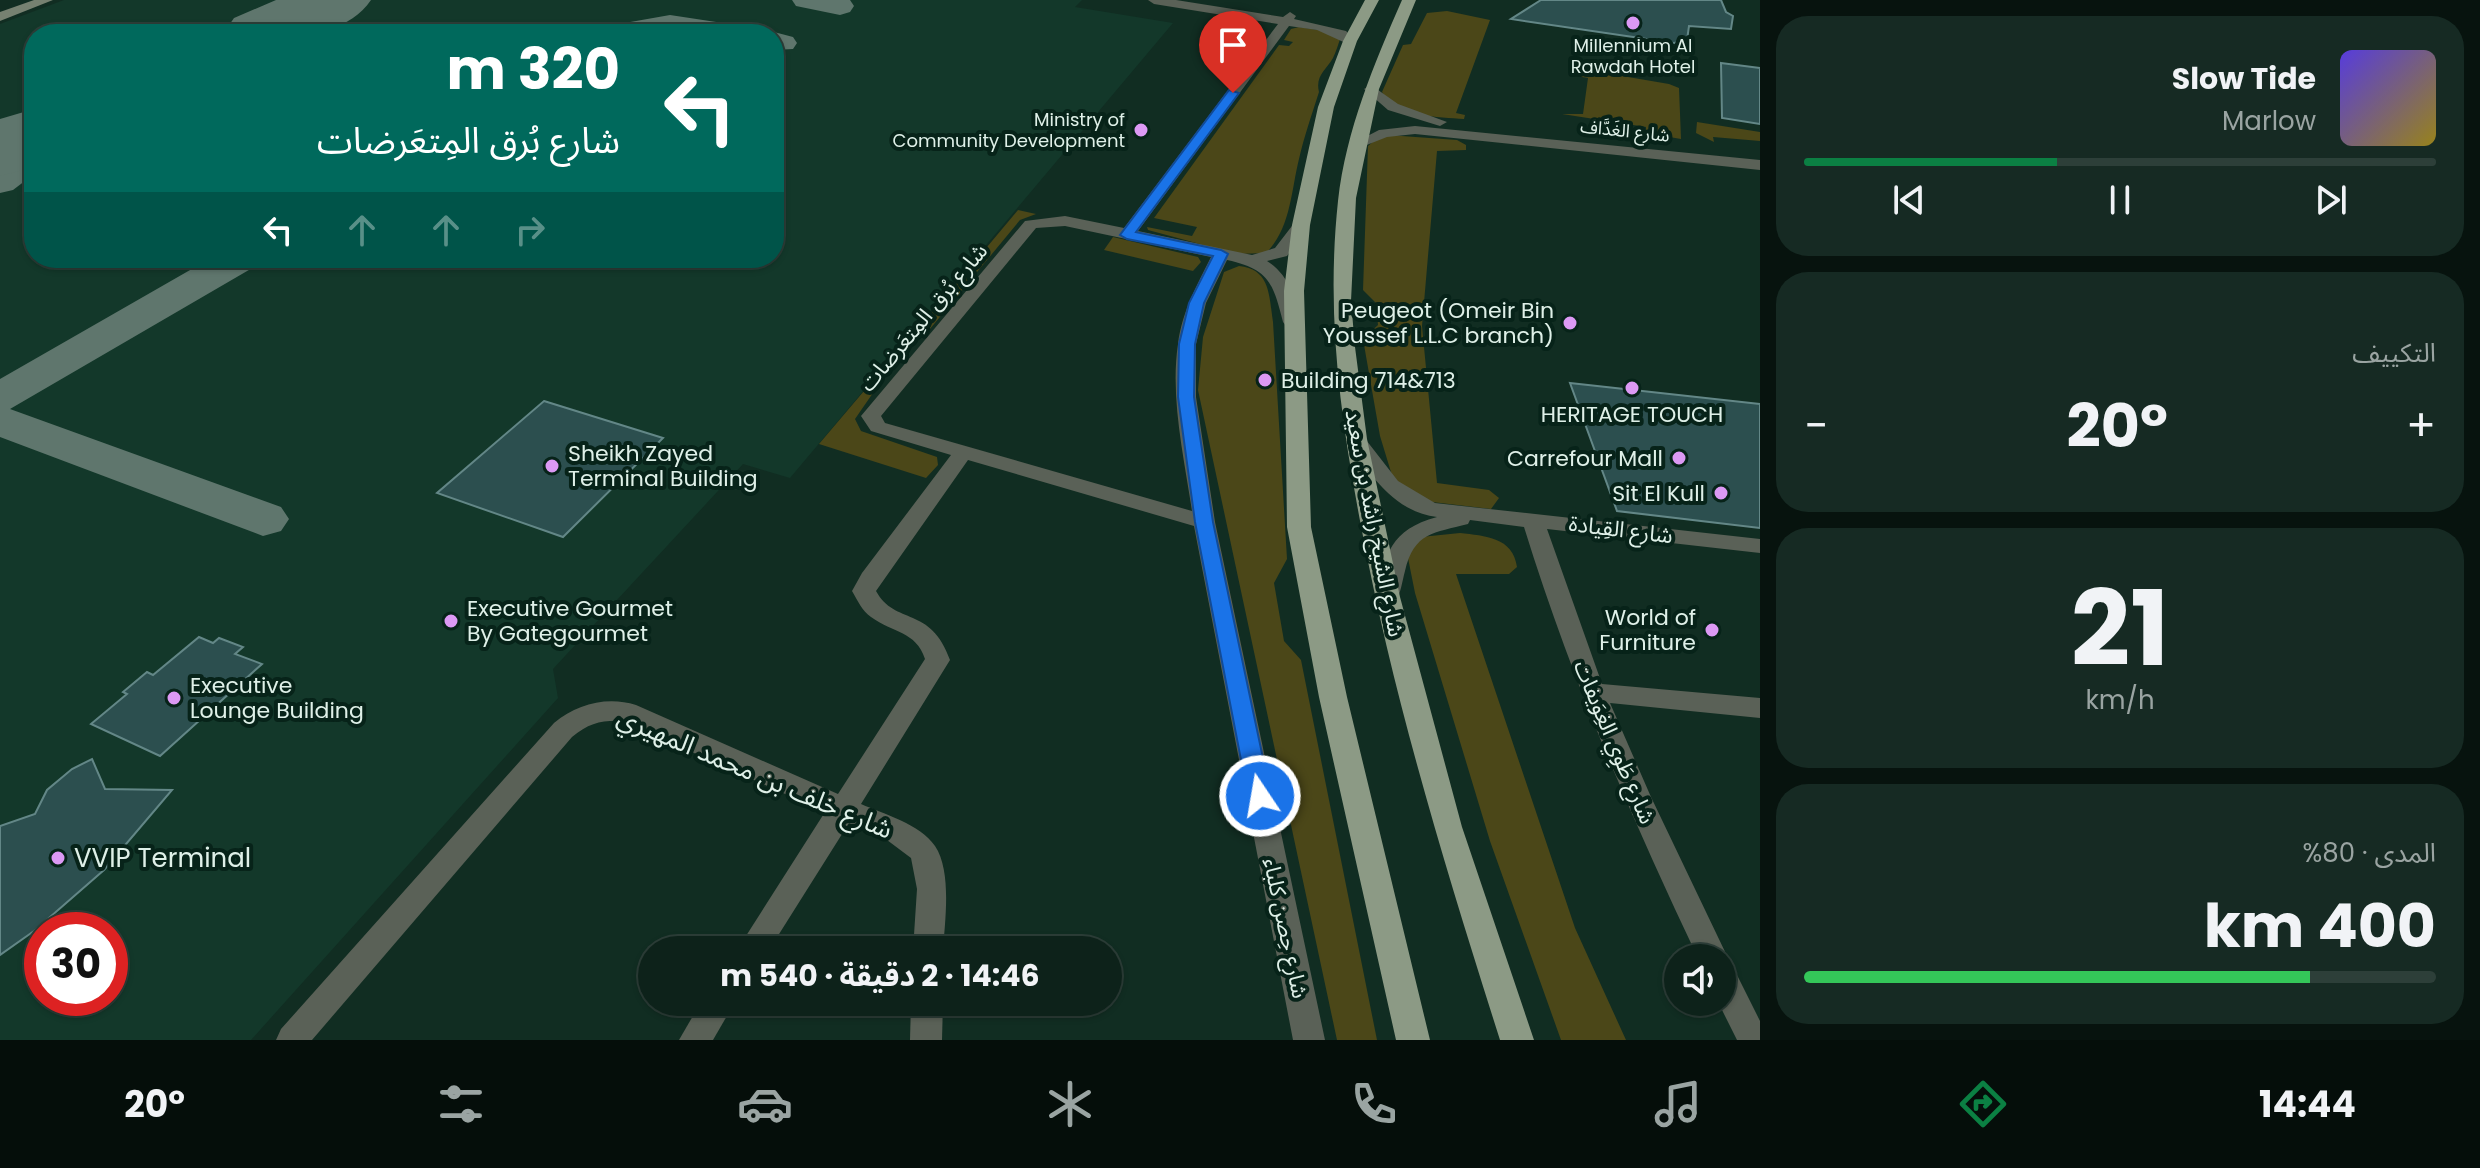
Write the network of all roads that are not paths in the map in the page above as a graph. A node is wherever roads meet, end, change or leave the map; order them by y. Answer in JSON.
{"nodes":[{"id":1,"x":34,"y":0,"type":"edge"},
{"id":2,"x":46,"y":0,"type":"edge"},
{"id":3,"x":1154,"y":0,"type":"edge"},
{"id":4,"x":1409,"y":0,"type":"edge"},
{"id":5,"x":1184,"y":1,"type":"edge"},
{"id":6,"x":0,"y":15,"type":"edge"},
{"id":7,"x":1288,"y":19,"type":"junction"},
{"id":8,"x":1361,"y":21,"type":"edge"},
{"id":9,"x":1371,"y":89,"type":"junction"},
{"id":10,"x":1487,"y":138,"type":"junction"},
{"id":11,"x":1359,"y":144,"type":"junction"},
{"id":12,"x":1760,"y":165,"type":"edge"},
{"id":13,"x":1301,"y":225,"type":"junction"},
{"id":14,"x":1127,"y":235,"type":"junction"},
{"id":15,"x":1221,"y":254,"type":"junction"},
{"id":16,"x":1252,"y":260,"type":"junction"},
{"id":17,"x":1295,"y":332,"type":"junction"},
{"id":18,"x":1356,"y":439,"type":"junction"},
{"id":19,"x":963,"y":453,"type":"junction"},
{"id":20,"x":1481,"y":516,"type":"junction"},
{"id":21,"x":1533,"y":520,"type":"junction"},
{"id":22,"x":1204,"y":522,"type":"junction"},
{"id":23,"x":1760,"y":546,"type":"edge"},
{"id":24,"x":1387,"y":597,"type":"junction"},
{"id":25,"x":1593,"y":692,"type":"junction"},
{"id":26,"x":1760,"y":708,"type":"edge"},
{"id":27,"x":841,"y":810,"type":"junction"},
{"id":28,"x":761,"y":936,"type":"edge"},
{"id":29,"x":929,"y":936,"type":"edge"},
{"id":30,"x":1706,"y":944,"type":"edge"},
{"id":31,"x":1736,"y":1005,"type":"edge"},
{"id":32,"x":710,"y":1016,"type":"edge"},
{"id":33,"x":927,"y":1016,"type":"edge"},
{"id":34,"x":292,"y":1040,"type":"edge"},
{"id":35,"x":695,"y":1040,"type":"edge"},
{"id":36,"x":926,"y":1040,"type":"edge"},
{"id":37,"x":1309,"y":1040,"type":"edge"},
{"id":38,"x":1413,"y":1040,"type":"edge"},
{"id":39,"x":1517,"y":1040,"type":"edge"},
{"id":40,"x":1753,"y":1040,"type":"edge"}],
"edges":[{"from":1,"to":6,"type":"street"},
{"from":2,"to":6,"type":"street"},
{"from":3,"to":5,"type":"street"},
{"from":4,"to":9,"type":"main road","name":"شارع الشيخ راشد بن سعيد"},
{"from":5,"to":7,"type":"street"},
{"from":7,"to":8,"type":"street"},
{"from":7,"to":8,"type":"street"},
{"from":7,"to":14,"type":"street"},
{"from":8,"to":13,"type":"main road"},
{"from":9,"to":10,"type":"street","name":"شارع الغَدَّاف"},
{"from":9,"to":11,"type":"main road","name":"شارع الشيخ راشد بن سعيد"},
{"from":10,"to":11,"type":"street","name":"شارع الغَدَّاف"},
{"from":10,"to":12,"type":"street","name":"شارع الغَدَّاف"},
{"from":11,"to":18,"type":"main road","name":"شارع الشيخ راشد بن سعيد"},
{"from":13,"to":16,"type":"street"},
{"from":13,"to":17,"type":"main road"},
{"from":14,"to":15,"type":"street","name":"شارع بُرق المِتعَرضات"},
{"from":14,"to":19,"type":"street","name":"شارع بُرق المِتعَرضات"},
{"from":15,"to":16,"type":"street","name":"شارع بُرق المِتعَرضات"},
{"from":15,"to":22,"type":"street","name":"شارع حِصن كلباء"},
{"from":16,"to":17,"type":"street","name":"شارع بُرق المِتعَرضات"},
{"from":17,"to":38,"type":"main road"},
{"from":18,"to":20,"type":"street","name":"شارع القِيادة"},
{"from":18,"to":24,"type":"main road","name":"شارع الشيخ راشد بن سعيد"},
{"from":19,"to":22,"type":"street","name":"شارع بُرق المِتعَرضات"},
{"from":19,"to":27,"type":"street"},
{"from":20,"to":21,"type":"street","name":"شارع القِيادة"},
{"from":20,"to":24,"type":"street","name":"شارع القِيادة"},
{"from":21,"to":23,"type":"street","name":"شارع القِيادة"},
{"from":21,"to":25,"type":"street","name":"شارع طَوِي الغِوَيفات"},
{"from":22,"to":37,"type":"street","name":"شارع حِصن كلباء"},
{"from":24,"to":39,"type":"main road","name":"شارع الشيخ راشد بن سعيد"},
{"from":25,"to":26,"type":"street"},
{"from":25,"to":30,"type":"street","name":"شارع طَوِي الغِوَيفات"},
{"from":27,"to":28,"type":"street"},
{"from":27,"to":29,"type":"street","name":"شارع خلف بن محمد المهيري"},
{"from":27,"to":34,"type":"street","name":"شارع خلف بن محمد المهيري"},
{"from":31,"to":40,"type":"street"},
{"from":32,"to":35,"type":"street"},
{"from":33,"to":36,"type":"street"}]}
